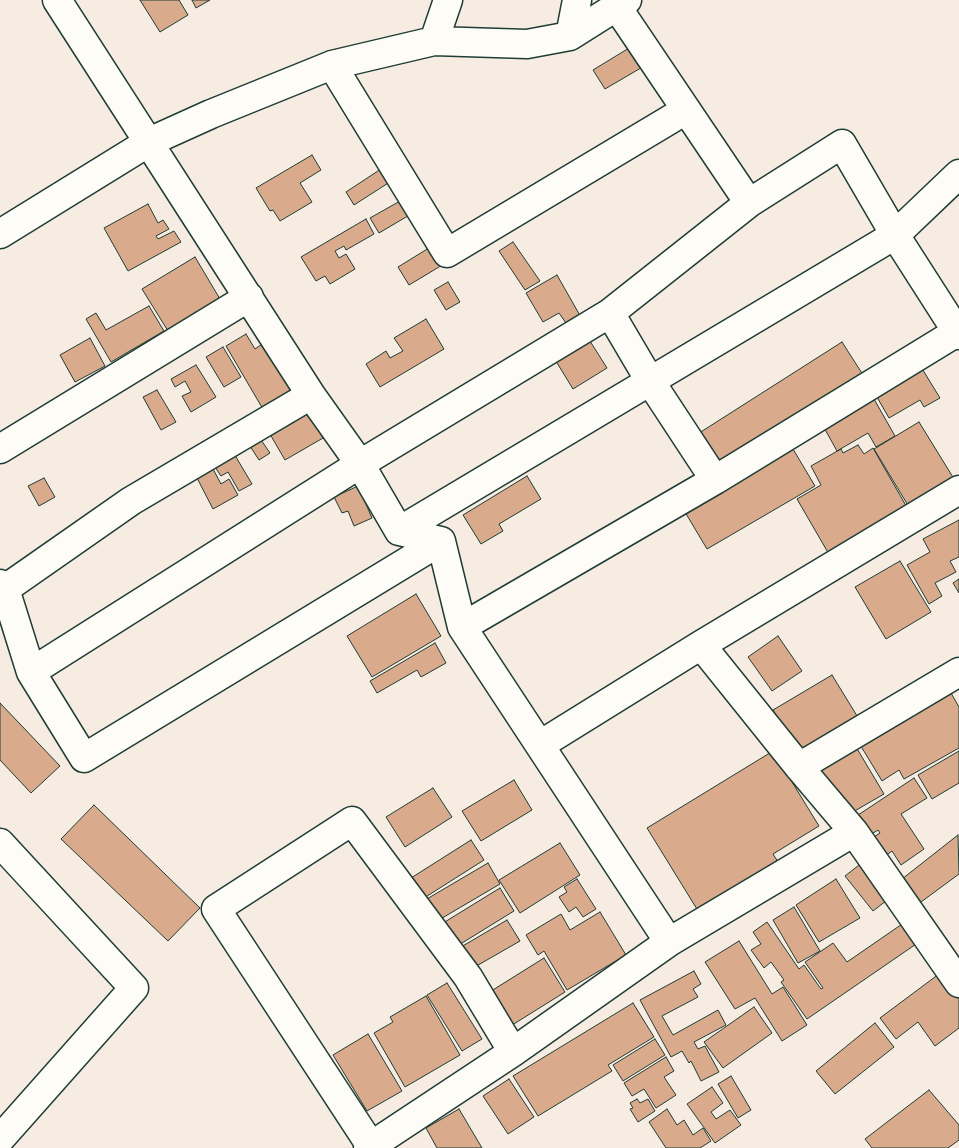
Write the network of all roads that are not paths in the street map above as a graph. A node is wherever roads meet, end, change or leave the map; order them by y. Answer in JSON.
{"nodes":[{"id":1,"x":57,"y":0,"type":"edge"},
{"id":2,"x":448,"y":0,"type":"edge"},
{"id":3,"x":577,"y":0,"type":"edge"},
{"id":4,"x":622,"y":3,"type":"edge"},
{"id":5,"x":570,"y":36,"type":"junction"},
{"id":6,"x":434,"y":41,"type":"junction"},
{"id":7,"x":332,"y":65,"type":"junction"},
{"id":8,"x":686,"y":110,"type":"junction"},
{"id":9,"x":149,"y":142,"type":"junction"},
{"id":10,"x":959,"y":174,"type":"edge"},
{"id":11,"x":749,"y":203,"type":"junction"},
{"id":12,"x":0,"y":234,"type":"edge"},
{"id":13,"x":895,"y":234,"type":"junction"},
{"id":14,"x":249,"y":297,"type":"junction"},
{"id":15,"x":610,"y":313,"type":"junction"},
{"id":16,"x":958,"y":334,"type":"edge"},
{"id":17,"x":650,"y":381,"type":"junction"},
{"id":18,"x":311,"y":395,"type":"junction"},
{"id":19,"x":0,"y":449,"type":"edge"},
{"id":20,"x":360,"y":464,"type":"junction"},
{"id":21,"x":715,"y":480,"type":"junction"},
{"id":22,"x":956,"y":499,"type":"edge"},
{"id":23,"x":400,"y":531,"type":"junction"},
{"id":24,"x":441,"y":541,"type":"junction"},
{"id":25,"x":2,"y":587,"type":"edge"},
{"id":26,"x":462,"y":627,"type":"junction"},
{"id":27,"x":701,"y":645,"type":"junction"},
{"id":28,"x":31,"y":672,"type":"junction"},
{"id":29,"x":959,"y":672,"type":"edge"},
{"id":30,"x":540,"y":745,"type":"junction"},
{"id":31,"x":799,"y":767,"type":"junction"},
{"id":32,"x":854,"y":832,"type":"junction"},
{"id":33,"x":0,"y":843,"type":"edge"},
{"id":34,"x":668,"y":942,"type":"junction"},
{"id":35,"x":959,"y":982,"type":"edge"},
{"id":36,"x":513,"y":1052,"type":"junction"},
{"id":37,"x":0,"y":1139,"type":"edge"},
{"id":38,"x":0,"y":1144,"type":"edge"},
{"id":39,"x":369,"y":1147,"type":"edge"},
{"id":40,"x":4,"y":1148,"type":"edge"}],
"edges":[{"from":1,"to":9,"type":"street"},
{"from":2,"to":6,"type":"street"},
{"from":3,"to":5,"type":"street"},
{"from":4,"to":5,"type":"street"},
{"from":4,"to":8,"type":"street"},
{"from":5,"to":6,"type":"street"},
{"from":6,"to":7,"type":"street"},
{"from":7,"to":8,"type":"street"},
{"from":7,"to":9,"type":"street"},
{"from":8,"to":11,"type":"street"},
{"from":9,"to":12,"type":"street"},
{"from":9,"to":14,"type":"street"},
{"from":10,"to":13,"type":"street"},
{"from":11,"to":13,"type":"street"},
{"from":11,"to":15,"type":"street"},
{"from":13,"to":16,"type":"street"},
{"from":13,"to":17,"type":"street"},
{"from":14,"to":18,"type":"street"},
{"from":14,"to":19,"type":"street"},
{"from":15,"to":17,"type":"street"},
{"from":15,"to":20,"type":"street"},
{"from":16,"to":21,"type":"street"},
{"from":17,"to":21,"type":"street"},
{"from":17,"to":23,"type":"street"},
{"from":18,"to":20,"type":"street"},
{"from":18,"to":25,"type":"street"},
{"from":20,"to":23,"type":"street"},
{"from":20,"to":28,"type":"street"},
{"from":21,"to":26,"type":"street"},
{"from":22,"to":27,"type":"street"},
{"from":23,"to":24,"type":"street"},
{"from":24,"to":26,"type":"street"},
{"from":24,"to":28,"type":"street"},
{"from":25,"to":28,"type":"street"},
{"from":26,"to":30,"type":"street"},
{"from":27,"to":30,"type":"street"},
{"from":27,"to":31,"type":"street"},
{"from":29,"to":31,"type":"street"},
{"from":30,"to":34,"type":"street"},
{"from":31,"to":32,"type":"street"},
{"from":32,"to":34,"type":"street"},
{"from":32,"to":35,"type":"street"},
{"from":33,"to":37,"type":"street"},
{"from":34,"to":36,"type":"street"},
{"from":36,"to":39,"type":"street"},
{"from":36,"to":39,"type":"street"},
{"from":38,"to":40,"type":"street"}]}
